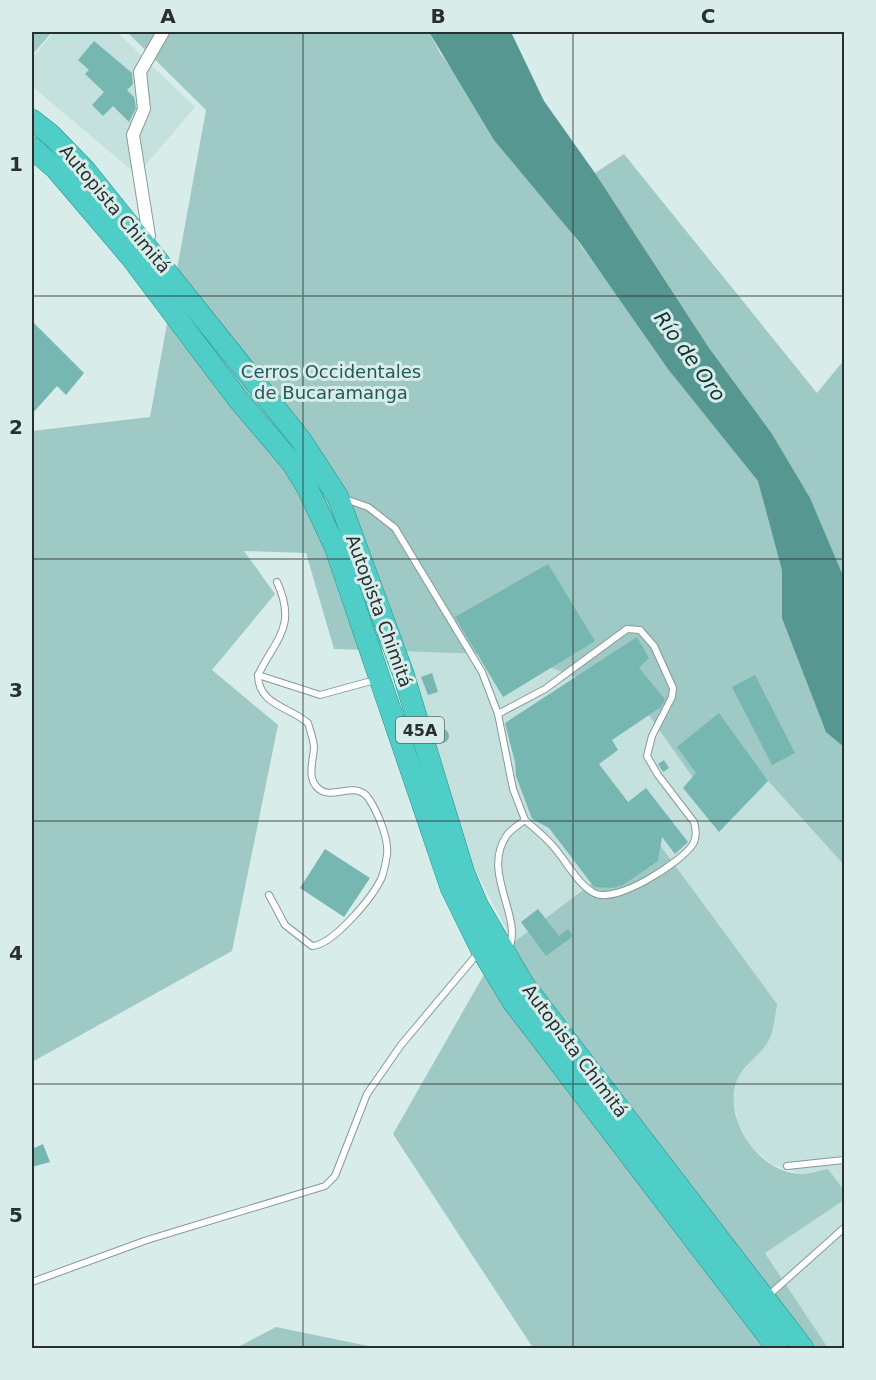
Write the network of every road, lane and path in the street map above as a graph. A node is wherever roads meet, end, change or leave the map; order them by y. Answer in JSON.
{"nodes":[{"id":1,"x":163,"y":32,"type":"edge"},
{"id":2,"x":32,"y":120,"type":"edge"},
{"id":3,"x":32,"y":148,"type":"edge"},
{"id":4,"x":146,"y":244,"type":"junction"},
{"id":5,"x":338,"y":497,"type":"junction"},
{"id":6,"x":277,"y":582,"type":"dead end"},
{"id":7,"x":258,"y":675,"type":"junction"},
{"id":8,"x":379,"y":678,"type":"junction"},
{"id":9,"x":498,"y":714,"type":"junction"},
{"id":10,"x":525,"y":820,"type":"junction"},
{"id":11,"x":269,"y":895,"type":"dead end"},
{"id":12,"x":481,"y":949,"type":"junction"},
{"id":13,"x":505,"y":955,"type":"junction"},
{"id":14,"x":844,"y":1160,"type":"edge"},
{"id":15,"x":787,"y":1166,"type":"dead end"},
{"id":16,"x":844,"y":1228,"type":"edge"},
{"id":17,"x":32,"y":1282,"type":"edge"},
{"id":18,"x":764,"y":1300,"type":"junction"},
{"id":19,"x":777,"y":1348,"type":"edge"},
{"id":20,"x":803,"y":1348,"type":"edge"}],
"edges":[{"from":1,"to":4,"type":"street"},
{"from":2,"to":4,"type":"highway","name":"Autopista Chimitá","number":"45A"},
{"from":3,"to":8,"type":"highway","name":"Autopista Chimitá","number":"45A"},
{"from":4,"to":5,"type":"highway","name":"Autopista Chimitá","number":"45A"},
{"from":5,"to":9,"type":"lane"},
{"from":5,"to":13,"type":"highway","name":"Autopista Chimitá","number":"45A"},
{"from":6,"to":7,"type":"lane"},
{"from":7,"to":8,"type":"lane"},
{"from":7,"to":11,"type":"lane"},
{"from":8,"to":12,"type":"highway","name":"Autopista Chimitá","number":"45A"},
{"from":9,"to":10,"type":"lane"},
{"from":9,"to":10,"type":"lane"},
{"from":10,"to":13,"type":"lane"},
{"from":12,"to":17,"type":"lane"},
{"from":12,"to":19,"type":"highway","name":"Autopista Chimitá","number":"45A"},
{"from":13,"to":18,"type":"highway","name":"Autopista Chimitá","number":"45A"},
{"from":14,"to":15,"type":"lane"},
{"from":16,"to":18,"type":"lane"},
{"from":18,"to":20,"type":"highway","name":"Autopista Chimitá","number":"45A"}]}
